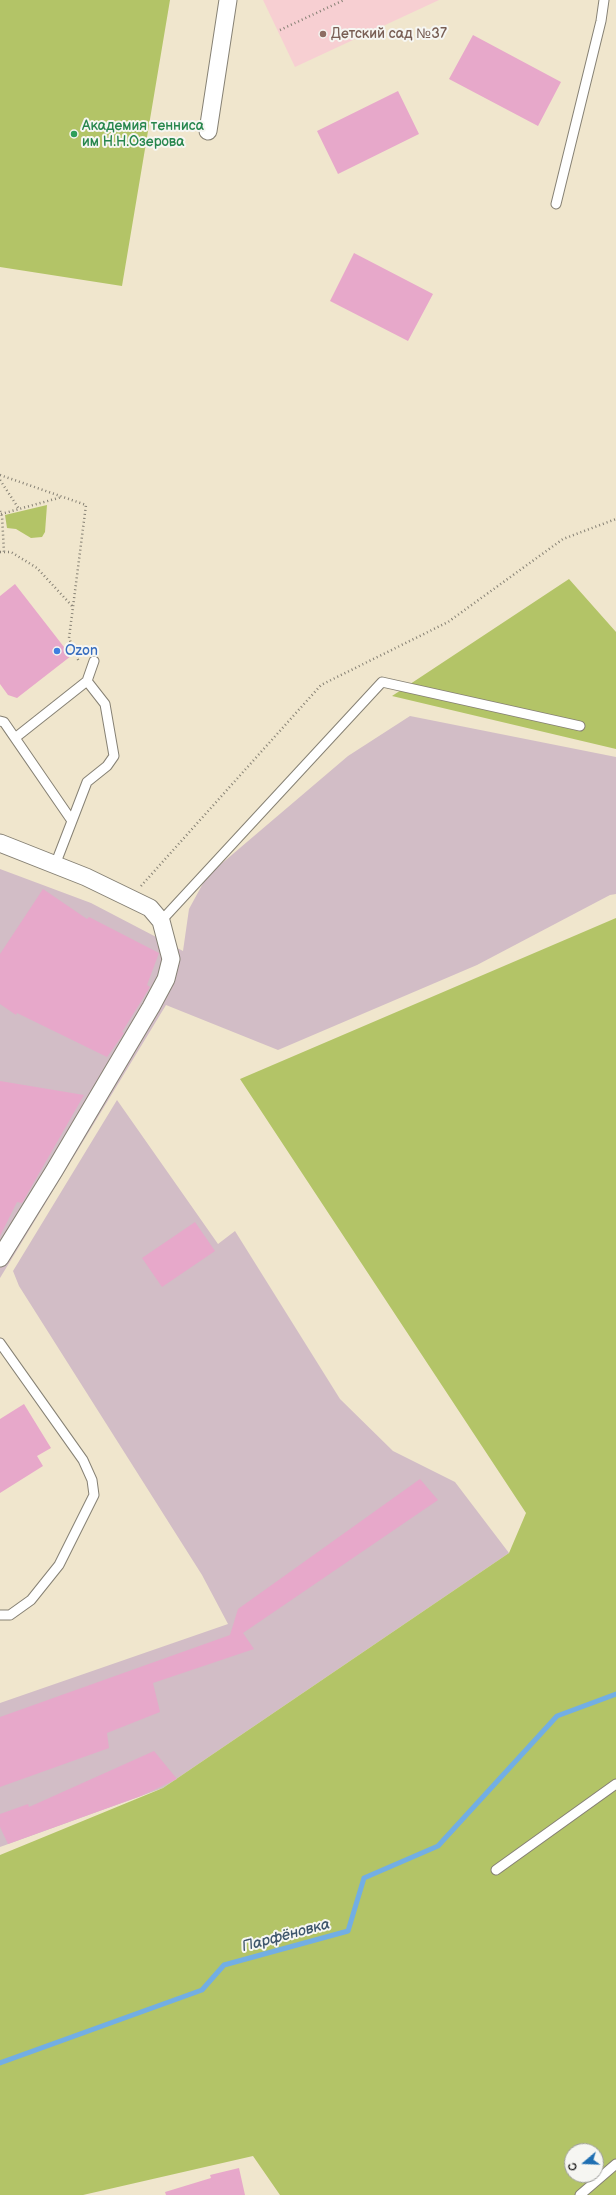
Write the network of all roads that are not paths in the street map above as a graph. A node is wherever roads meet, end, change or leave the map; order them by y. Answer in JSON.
{"nodes":[{"id":1,"x":228,"y":0,"type":"edge"},
{"id":2,"x":604,"y":0,"type":"edge"},
{"id":3,"x":208,"y":130,"type":"dead end"},
{"id":4,"x":556,"y":204,"type":"dead end"},
{"id":5,"x":94,"y":661,"type":"dead end"},
{"id":6,"x":87,"y":681,"type":"junction"},
{"id":7,"x":0,"y":721,"type":"edge"},
{"id":8,"x":580,"y":726,"type":"dead end"},
{"id":9,"x":14,"y":738,"type":"junction"},
{"id":10,"x":72,"y":821,"type":"junction"},
{"id":11,"x":0,"y":843,"type":"edge"},
{"id":12,"x":55,"y":865,"type":"junction"},
{"id":13,"x":161,"y":921,"type":"junction"},
{"id":14,"x":0,"y":1258,"type":"edge"},
{"id":15,"x":0,"y":1343,"type":"edge"},
{"id":16,"x":0,"y":1615,"type":"edge"},
{"id":17,"x":616,"y":1784,"type":"edge"},
{"id":18,"x":496,"y":1870,"type":"dead end"},
{"id":19,"x":616,"y":2164,"type":"edge"},
{"id":20,"x":580,"y":2195,"type":"edge"}],
"edges":[{"from":1,"to":3,"type":"street"},
{"from":2,"to":4,"type":"lane"},
{"from":5,"to":6,"type":"lane"},
{"from":6,"to":9,"type":"lane"},
{"from":6,"to":10,"type":"lane"},
{"from":7,"to":9,"type":"lane"},
{"from":8,"to":13,"type":"lane"},
{"from":9,"to":10,"type":"lane"},
{"from":10,"to":12,"type":"lane"},
{"from":11,"to":12,"type":"street"},
{"from":12,"to":13,"type":"street"},
{"from":13,"to":14,"type":"street"},
{"from":15,"to":16,"type":"lane"},
{"from":17,"to":18,"type":"lane"},
{"from":19,"to":20,"type":"lane"}]}
